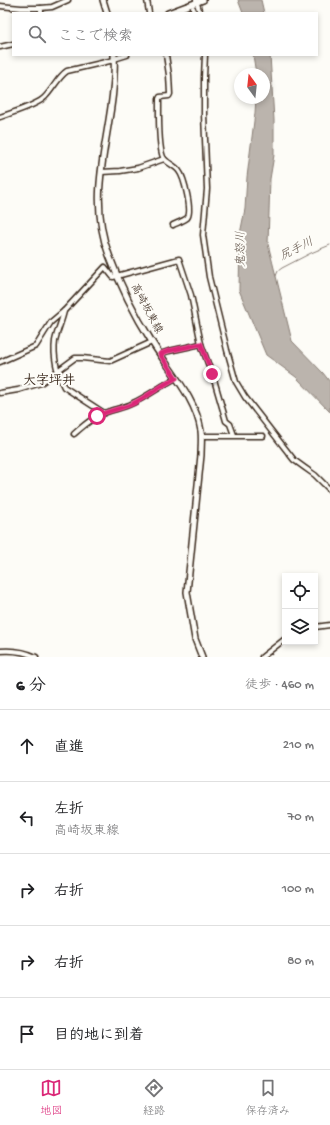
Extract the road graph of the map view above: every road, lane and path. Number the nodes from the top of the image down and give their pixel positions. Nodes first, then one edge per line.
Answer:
1 (68, 0) edge
2 (103, 0) edge
3 (147, 0) edge
4 (199, 1) edge
5 (0, 6) edge
6 (41, 11) edge
7 (107, 12) edge
8 (149, 12) edge
9 (171, 12) edge
10 (200, 12) edge
11 (12, 44) edge
12 (0, 47) edge
13 (166, 56) edge
14 (205, 56) edge
15 (114, 58) edge
16 (0, 117) edge
17 (164, 159) junction
18 (101, 172) junction
19 (174, 225) dead end
20 (118, 276) junction
21 (64, 311) junction
22 (152, 342) junction
23 (201, 344) junction
24 (160, 354) junction
25 (0, 362) edge
26 (58, 370) junction
27 (176, 378) junction
28 (0, 392) edge
29 (104, 413) junction
30 (74, 434) dead end
31 (234, 435) junction
32 (202, 436) junction
33 (263, 436) dead end
34 (330, 490) edge
35 (330, 625) edge
36 (318, 627) edge
37 (282, 641) edge
38 (0, 651) edge
39 (36, 657) edge
40 (202, 657) edge
41 (262, 657) edge

1 - 6 street
2 - 7 main road
3 - 8 street
4 - 9 main road
4 - 10 street
5 - 6 street
11 - 12 street
13 - 17 street
14 - 34 street
15 - 16 street
15 - 18 main road, 高崎坂東線
17 - 18 street
17 - 19 street
18 - 20 main road, 高崎坂東線
20 - 21 street
20 - 22 main road, 高崎坂東線
20 - 23 street
21 - 25 street
21 - 26 street
22 - 24 main road, 高崎坂東線
22 - 26 street
23 - 24 street
23 - 31 street
24 - 27 main road, 高崎坂東線
26 - 28 street
26 - 29 street
27 - 29 street
27 - 32 main road, 高崎坂東線
29 - 30 street
31 - 32 street
31 - 33 street
32 - 40 main road, 高崎坂東線
35 - 36 street
37 - 41 street
38 - 39 street

